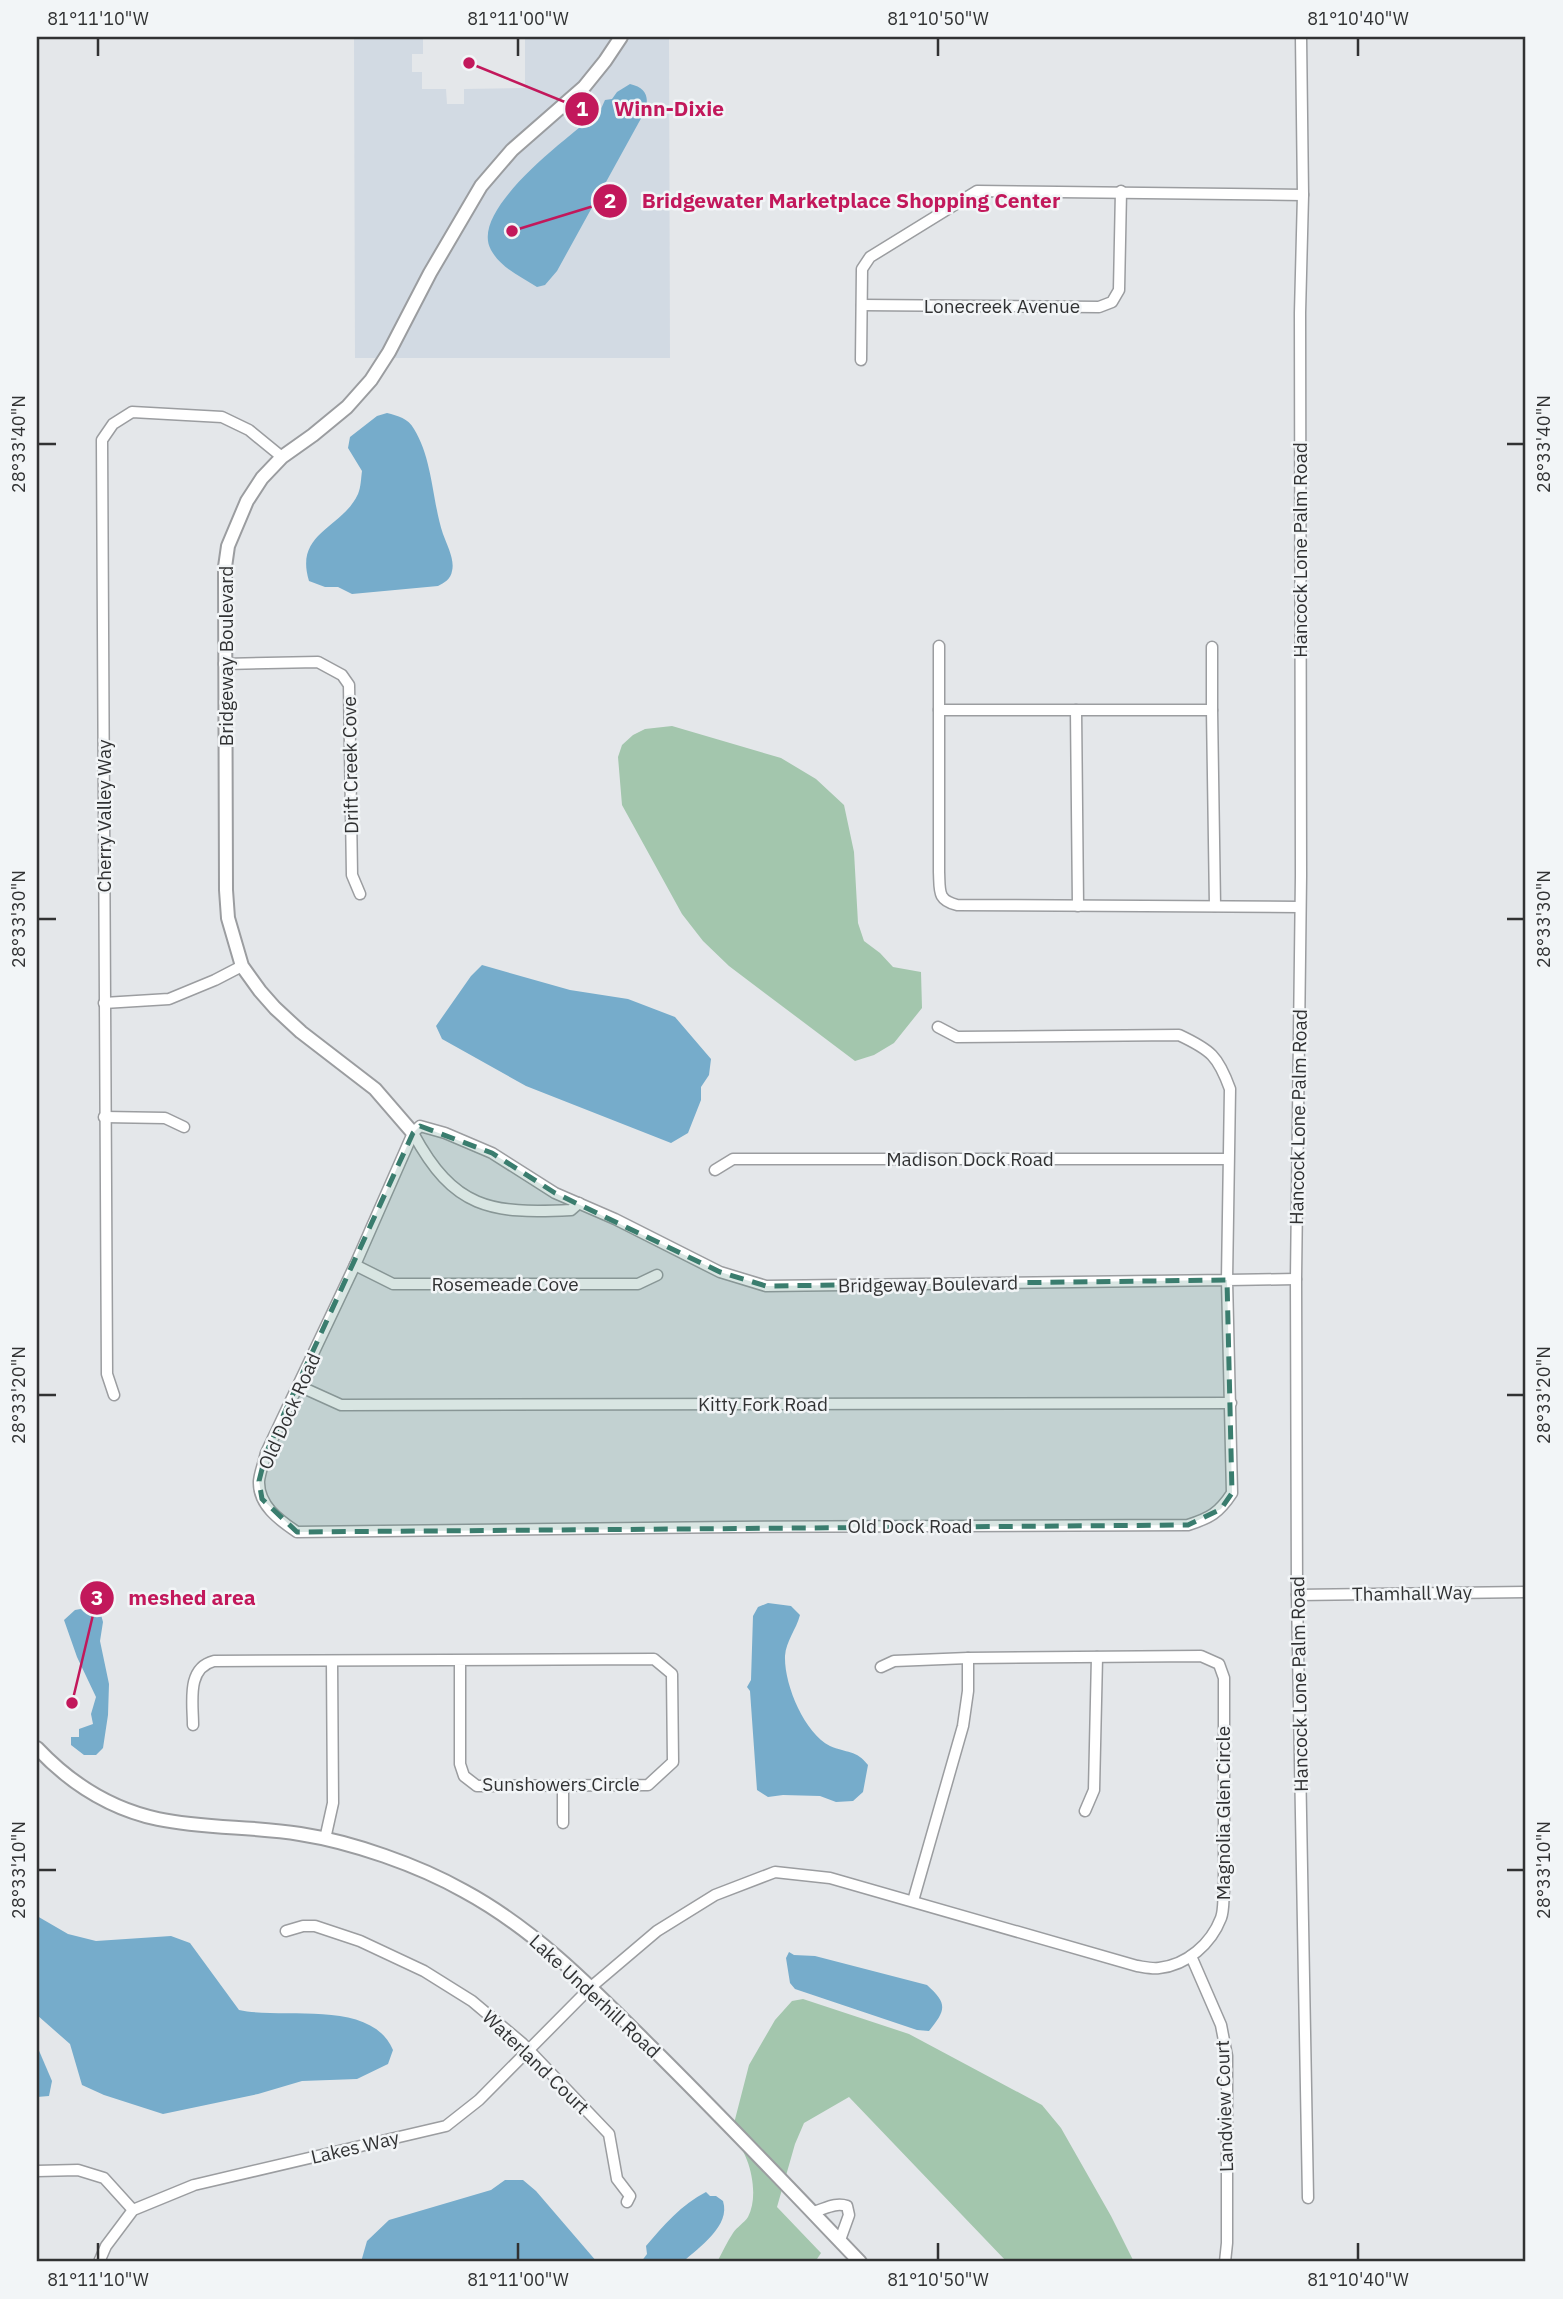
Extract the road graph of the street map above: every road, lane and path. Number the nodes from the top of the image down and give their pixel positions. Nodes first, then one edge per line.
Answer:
1 (621, 37) edge
2 (1301, 37) edge
3 (1121, 191) junction
4 (1303, 195) junction
5 (862, 306) junction
6 (861, 360) dead end
7 (282, 457) junction
8 (939, 646) dead end
9 (1212, 647) dead end
10 (223, 663) junction
11 (939, 710) junction
12 (1076, 710) junction
13 (1212, 710) junction
14 (360, 894) dead end
15 (1078, 906) junction
16 (1215, 906) junction
17 (1300, 907) junction
18 (242, 966) junction
19 (104, 1003) junction
20 (938, 1027) dead end
21 (104, 1117) junction
22 (184, 1127) dead end
23 (414, 1133) junction
24 (1227, 1159) junction
25 (715, 1170) dead end
26 (579, 1203) junction
27 (355, 1265) junction
28 (657, 1275) dead end
29 (1296, 1279) junction
30 (1227, 1280) junction
31 (299, 1386) junction
32 (114, 1395) dead end
33 (1231, 1403) junction
34 (1526, 1592) edge
35 (1297, 1594) junction
36 (1097, 1657) junction
37 (968, 1658) junction
38 (332, 1661) junction
39 (460, 1661) junction
40 (881, 1667) dead end
41 (194, 1725) dead end
42 (37, 1748) edge
43 (563, 1787) junction
44 (1085, 1811) dead end
45 (563, 1823) dead end
46 (325, 1839) junction
47 (913, 1901) junction
48 (286, 1931) dead end
49 (1191, 1956) junction
50 (591, 1987) junction
51 (529, 2050) junction
52 (37, 2171) edge
53 (1308, 2198) dead end
54 (627, 2202) dead end
55 (133, 2210) junction
56 (813, 2213) junction
57 (840, 2240) junction
58 (99, 2262) edge
59 (860, 2262) edge
60 (1225, 2262) edge

1 - 7 street, Bridgeway Boulevard
2 - 4 street, Hancock Lone Palm Road
3 - 4 street
3 - 5 street
3 - 5 street, Lonecreek Avenue
4 - 17 street, Hancock Lone Palm Road
5 - 6 street
7 - 10 street, Bridgeway Boulevard
7 - 19 street, Cherry Valley Way
8 - 11 street
9 - 13 street
10 - 14 street, Drift Creek Cove
10 - 18 street, Bridgeway Boulevard
11 - 12 street
11 - 15 street
12 - 13 street
12 - 15 street
13 - 16 street
15 - 16 street
16 - 17 street
17 - 29 street, Hancock Lone Palm Road
18 - 19 street
18 - 23 street, Bridgeway Boulevard
19 - 21 street, Cherry Valley Way
20 - 24 street, Old Dock Road
21 - 22 street
21 - 32 street, Cherry Valley Way
23 - 26 street, Bridgeway Boulevard
23 - 26 street, Bridgeway Boulevard
23 - 27 street, Old Dock Road
24 - 25 street, Madison Dock Road
24 - 30 street, Old Dock Road
26 - 30 street, Bridgeway Boulevard
27 - 28 street, Rosemeade Cove
27 - 31 street, Old Dock Road
29 - 30 street, Bridgeway Boulevard
29 - 35 street, Hancock Lone Palm Road
30 - 33 street, Old Dock Road
31 - 33 street, Kitty Fork Road
31 - 33 street, Old Dock Road
34 - 35 street, Thamhall Way
35 - 53 street, Hancock Lone Palm Road
36 - 37 street, Magnolia Glen Circle
36 - 44 street
36 - 49 street, Magnolia Glen Circle
37 - 40 street, Magnolia Glen Circle
37 - 47 street
38 - 39 street, Sunshowers Circle
38 - 41 street, Sunshowers Circle
38 - 46 street
39 - 43 street, Sunshowers Circle
39 - 43 street, Sunshowers Circle
42 - 46 street, Lake Underhill Road
43 - 45 street
46 - 50 street, Lake Underhill Road
47 - 49 street, Magnolia Glen Circle
47 - 50 street, Magnolia Glen Circle
48 - 51 street, Waterland Court
49 - 60 street, Landview Court
50 - 51 street, Lakes Way
50 - 56 street, Lake Underhill Road
51 - 54 street, Waterland Court
51 - 55 street, Lakes Way
52 - 55 street
55 - 58 street
56 - 57 street, Lake Underhill Road
56 - 57 street
57 - 59 street, Lake Underhill Road

